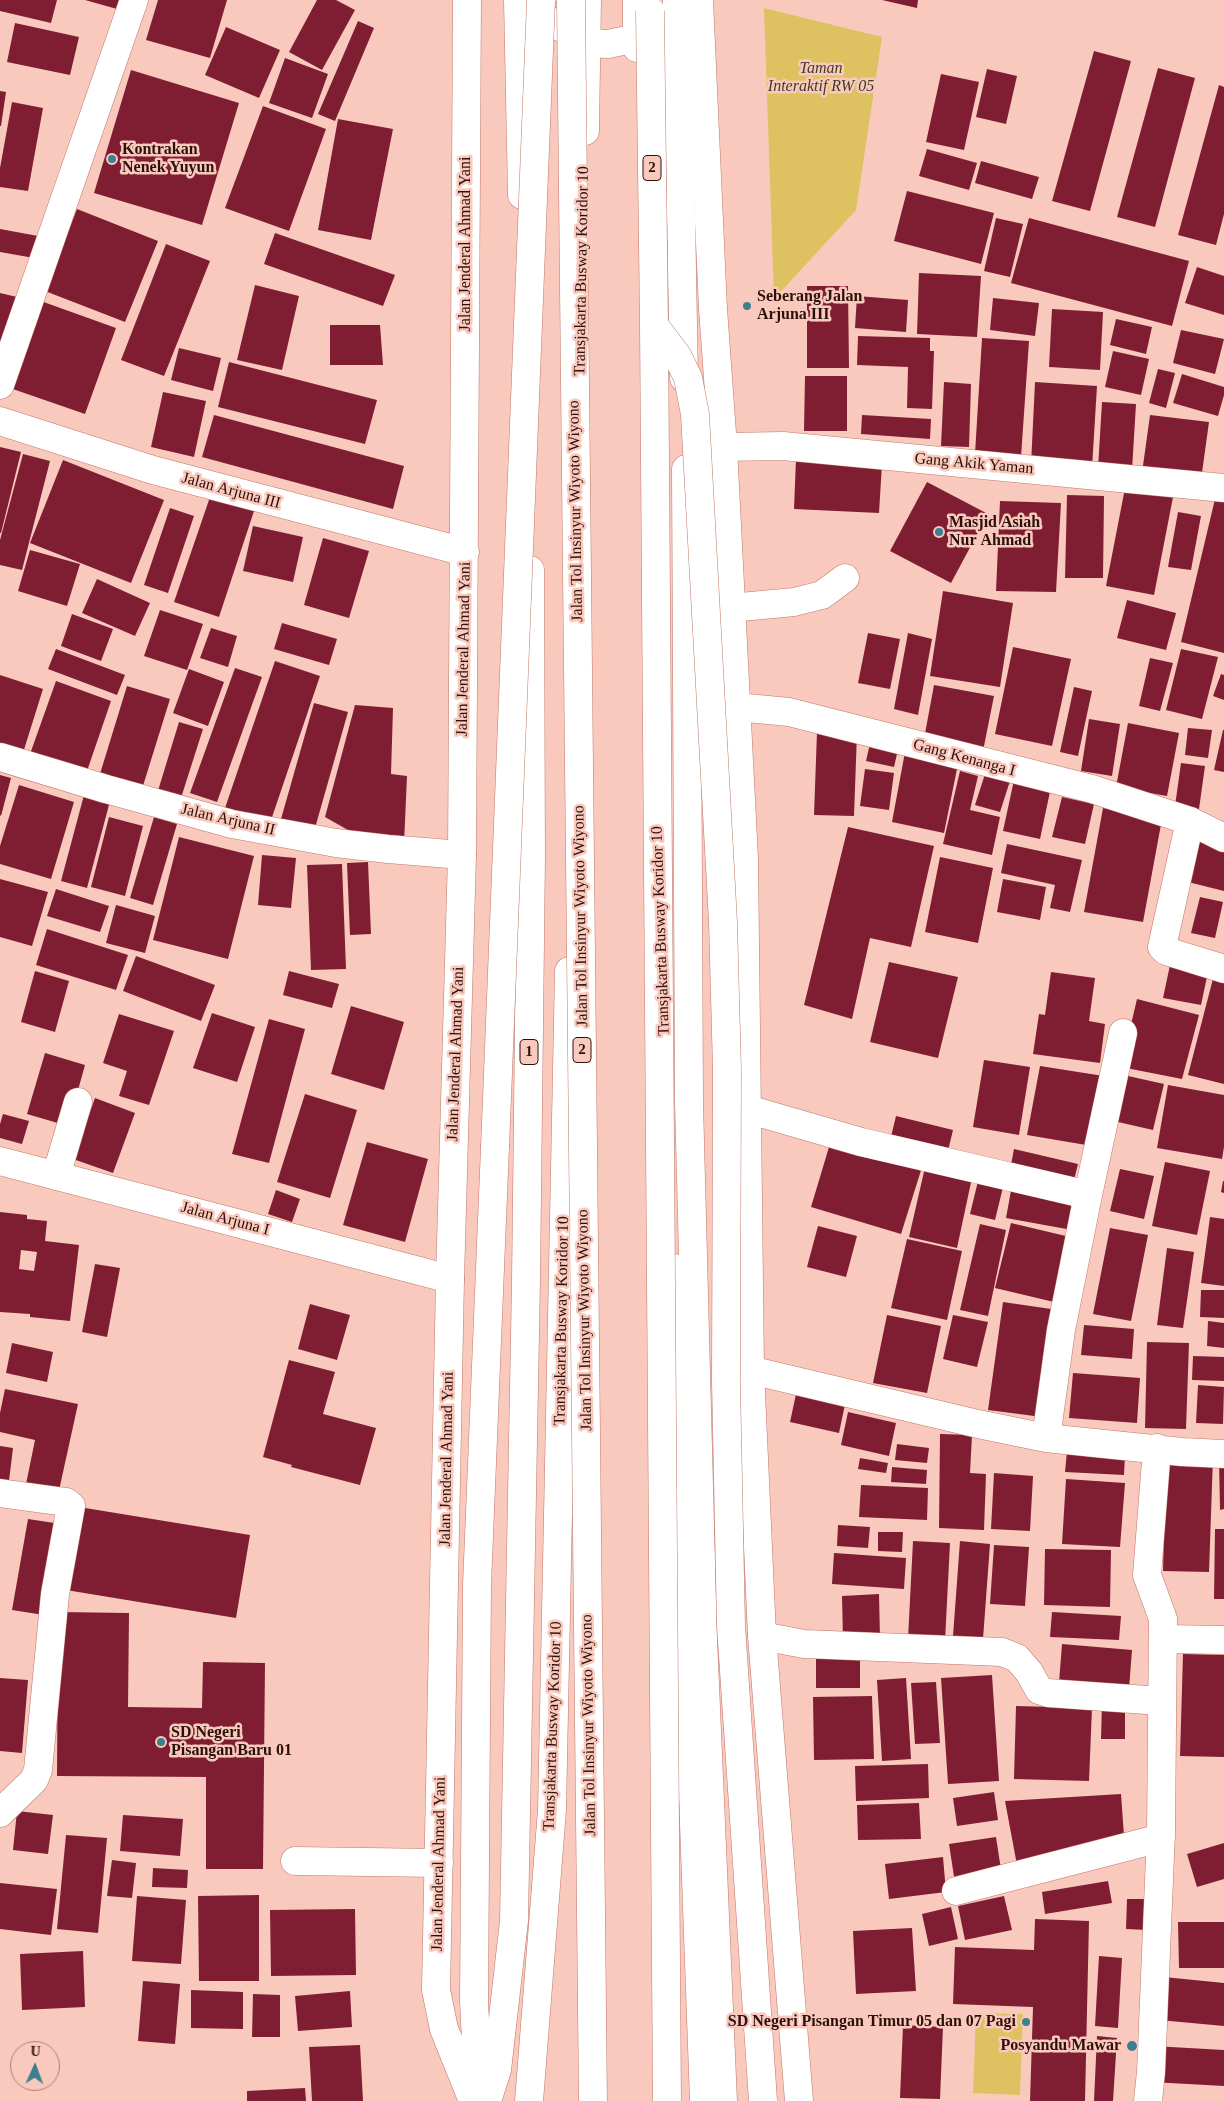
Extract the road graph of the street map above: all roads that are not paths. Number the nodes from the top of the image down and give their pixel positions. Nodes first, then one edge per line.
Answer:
1 (134, 0) edge
2 (467, 0) edge
3 (571, 0) edge
4 (587, 0) edge
5 (636, 0) edge
6 (650, 0) edge
7 (526, 1) edge
8 (685, 1) edge
9 (636, 38) junction
10 (587, 43) junction
11 (654, 325) junction
12 (0, 384) edge
13 (0, 421) edge
14 (723, 447) junction
15 (1224, 488) edge
16 (465, 552) junction
17 (844, 578) dead end
18 (730, 608) junction
19 (736, 707) junction
20 (0, 757) edge
21 (1190, 821) junction
22 (1224, 838) edge
23 (462, 854) junction
24 (1224, 969) edge
25 (1123, 1033) dead end
26 (78, 1102) dead end
27 (747, 1109) junction
28 (0, 1161) edge
29 (56, 1176) junction
30 (1088, 1195) junction
31 (450, 1279) junction
32 (750, 1370) junction
33 (1046, 1438) junction
34 (1157, 1448) junction
35 (1224, 1454) edge
36 (0, 1493) edge
37 (762, 1636) junction
38 (1162, 1639) junction
39 (1224, 1640) edge
40 (1161, 1701) junction
41 (0, 1813) edge
42 (1161, 1838) junction
43 (294, 1861) dead end
44 (439, 1863) junction
45 (956, 1891) dead end
46 (473, 2101) edge
47 (479, 2101) edge
48 (487, 2101) edge
49 (529, 2101) edge
50 (593, 2101) edge
51 (667, 2101) edge
52 (704, 2101) edge
53 (723, 2101) edge
54 (763, 2101) edge
55 (799, 2101) edge
56 (1148, 2101) edge

1 - 12 main road
2 - 16 main road, Jalan Jenderal Ahmad Yani
3 - 50 main road, Jalan Tol Insinyur Wiyoto Wiyono / 2, bridge
4 - 10 main road, Transjakarta Busway Koridor 10
5 - 9 main road, Transjakarta Busway Koridor 10
6 - 11 main road, 2, bridge
7 - 10 main road
7 - 47 main road, bridge
7 - 48 main road, 1
8 - 9 main road
8 - 14 main road
8 - 53 main road
9 - 10 main road
9 - 52 main road, Transjakarta Busway Koridor 10
10 - 49 main road, Transjakarta Busway Koridor 10
11 - 51 main road, 2, bridge
11 - 54 main road, bridge
13 - 16 main road, Jalan Arjuna III
14 - 15 main road, Gang Akik Yaman
14 - 18 main road
16 - 23 main road, Jalan Jenderal Ahmad Yani
17 - 18 main road
18 - 19 main road
19 - 21 main road, Gang Kenanga I
19 - 27 main road
20 - 23 main road, Jalan Arjuna II
21 - 22 main road, Gang Kenanga I
21 - 24 main road
23 - 31 main road, Jalan Jenderal Ahmad Yani
25 - 30 main road
26 - 29 main road
27 - 30 main road
27 - 32 main road
28 - 29 main road, Jalan Arjuna I
29 - 31 main road, Jalan Arjuna I
30 - 33 main road
31 - 44 main road, Jalan Jenderal Ahmad Yani
32 - 33 main road
32 - 37 main road
33 - 34 main road
34 - 35 main road
34 - 38 main road
36 - 41 main road
37 - 40 main road
37 - 55 main road
38 - 39 main road
38 - 40 main road
40 - 42 main road
42 - 45 main road
42 - 56 main road
43 - 44 main road
44 - 46 main road, Jalan Jenderal Ahmad Yani

